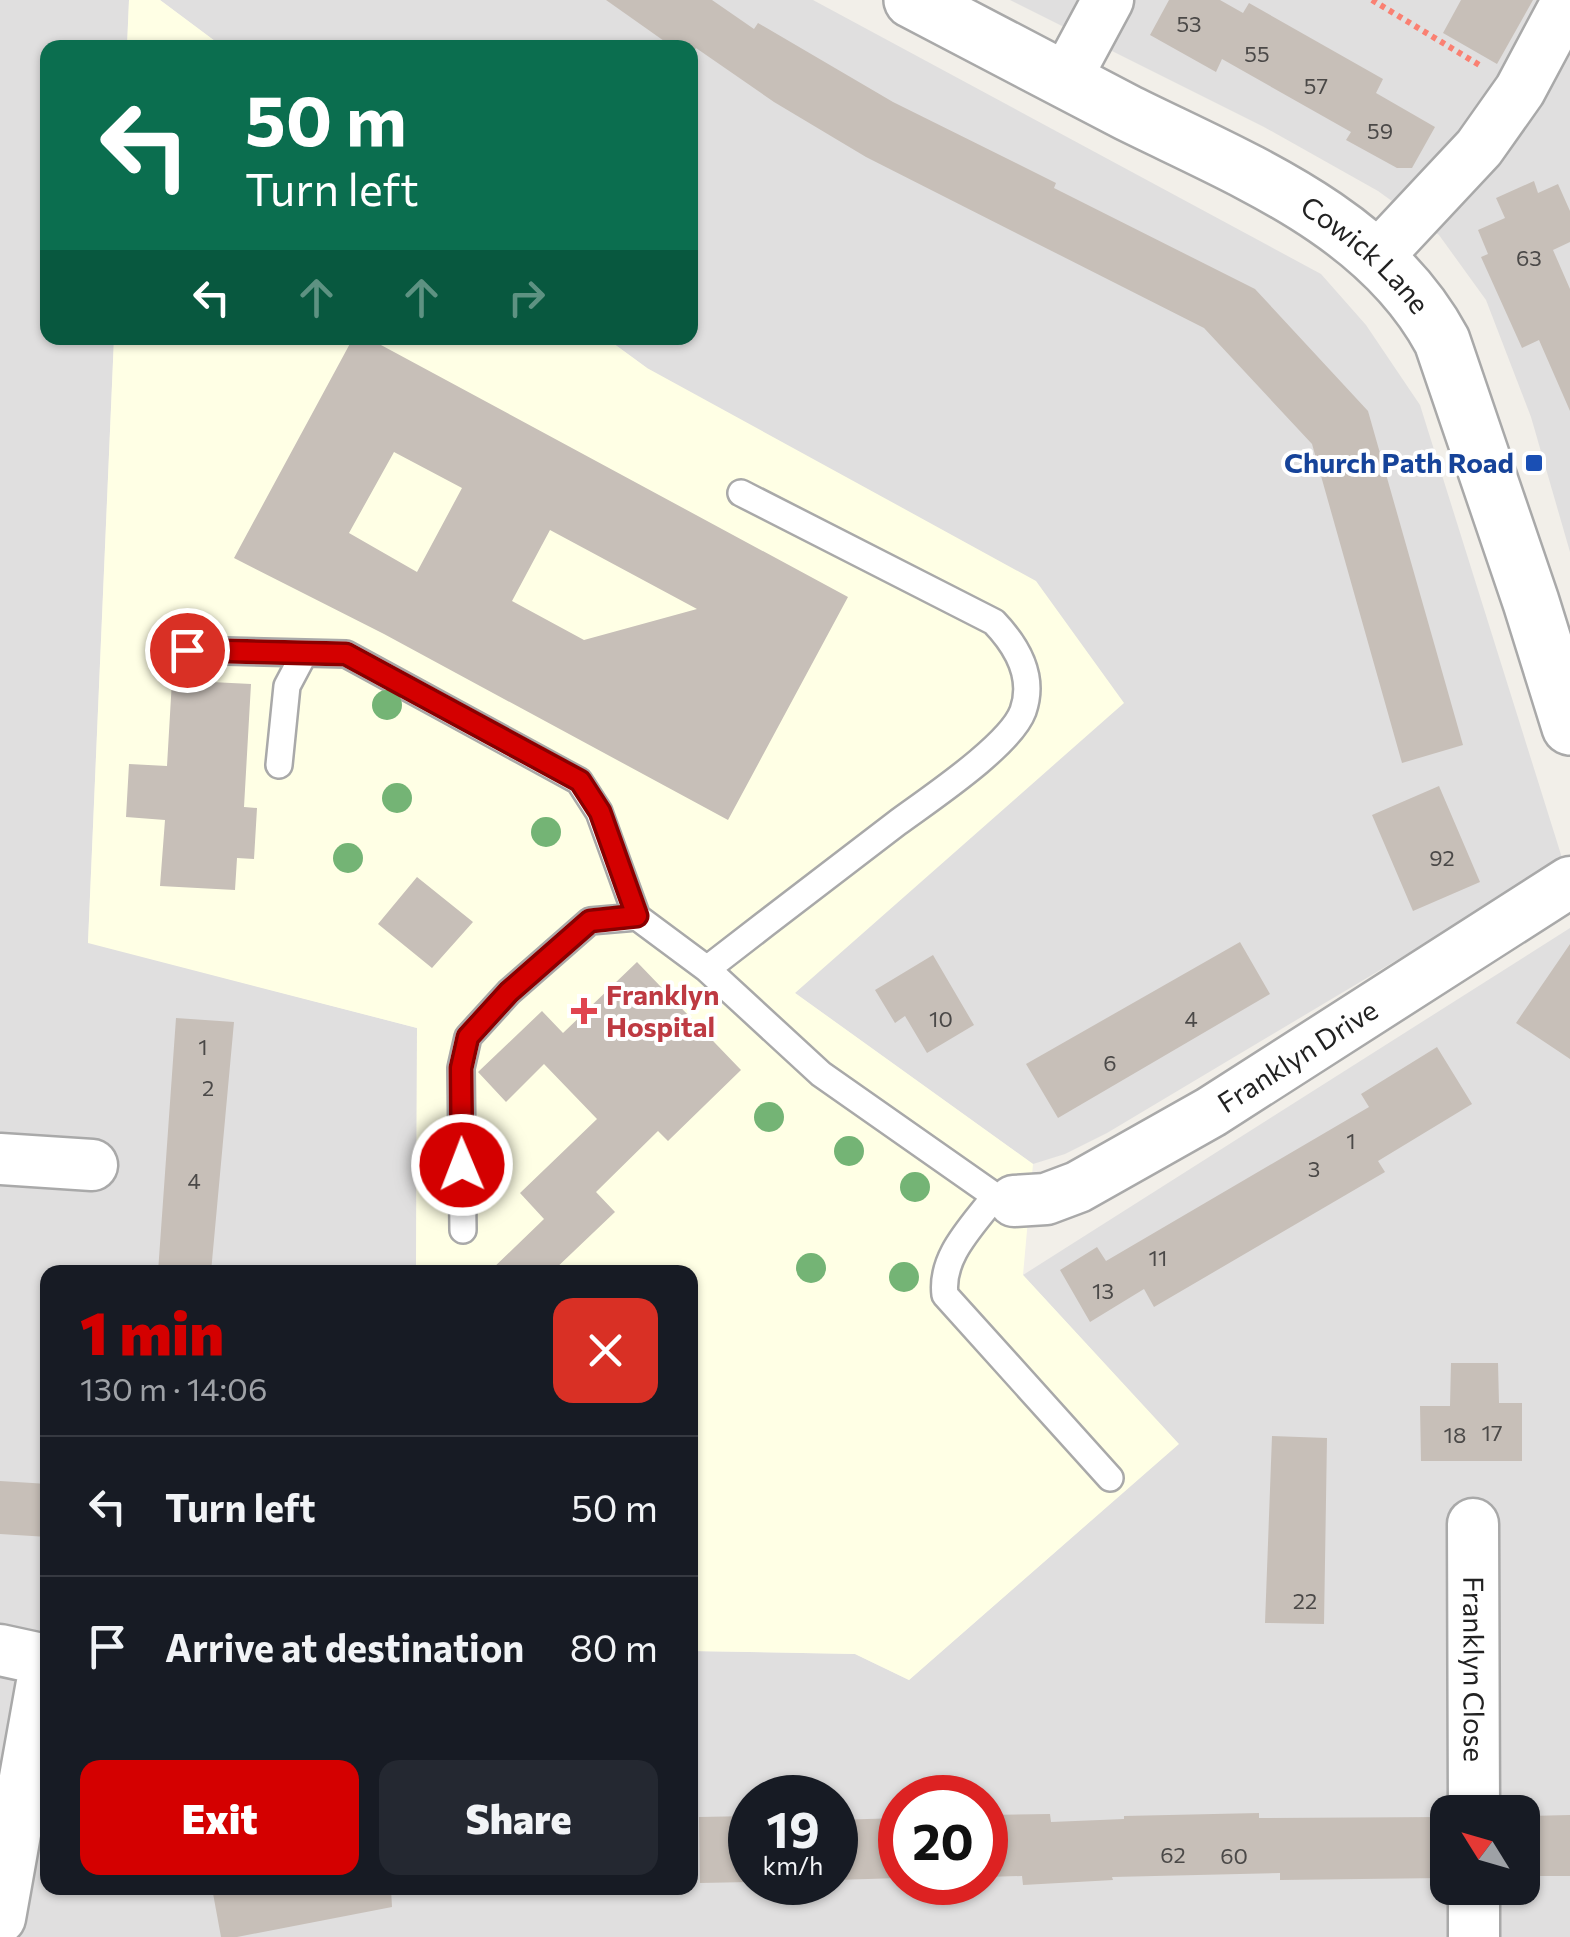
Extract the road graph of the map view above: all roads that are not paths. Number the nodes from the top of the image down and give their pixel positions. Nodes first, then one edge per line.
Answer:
1 (912, 0) edge
2 (1108, 0) edge
3 (1568, 0) edge
4 (1064, 80) junction
5 (1374, 259) junction
6 (742, 493) dead end
7 (187, 650) dead end
8 (304, 654) junction
9 (1570, 727) edge
10 (279, 765) dead end
11 (1570, 882) edge
12 (637, 916) junction
13 (706, 969) junction
14 (0, 1159) edge
15 (92, 1164) dead end
16 (1005, 1198) junction
17 (463, 1230) dead end
18 (1110, 1478) dead end
19 (1473, 1524) dead end
20 (31, 1656) edge
21 (1474, 1795) edge
22 (1474, 1905) edge
23 (0, 1918) edge
24 (1474, 1937) edge

1 - 4 street, Cowick Lane
2 - 4 street
3 - 5 street
4 - 5 street, Cowick Lane
5 - 9 street, Cowick Lane
6 - 13 lane
7 - 8 lane
8 - 10 lane
8 - 12 lane
11 - 16 street, Franklyn Drive
12 - 13 lane
12 - 17 lane
13 - 16 lane
14 - 15 street
16 - 18 lane
19 - 21 street, Franklyn Close
20 - 23 street
22 - 24 street

